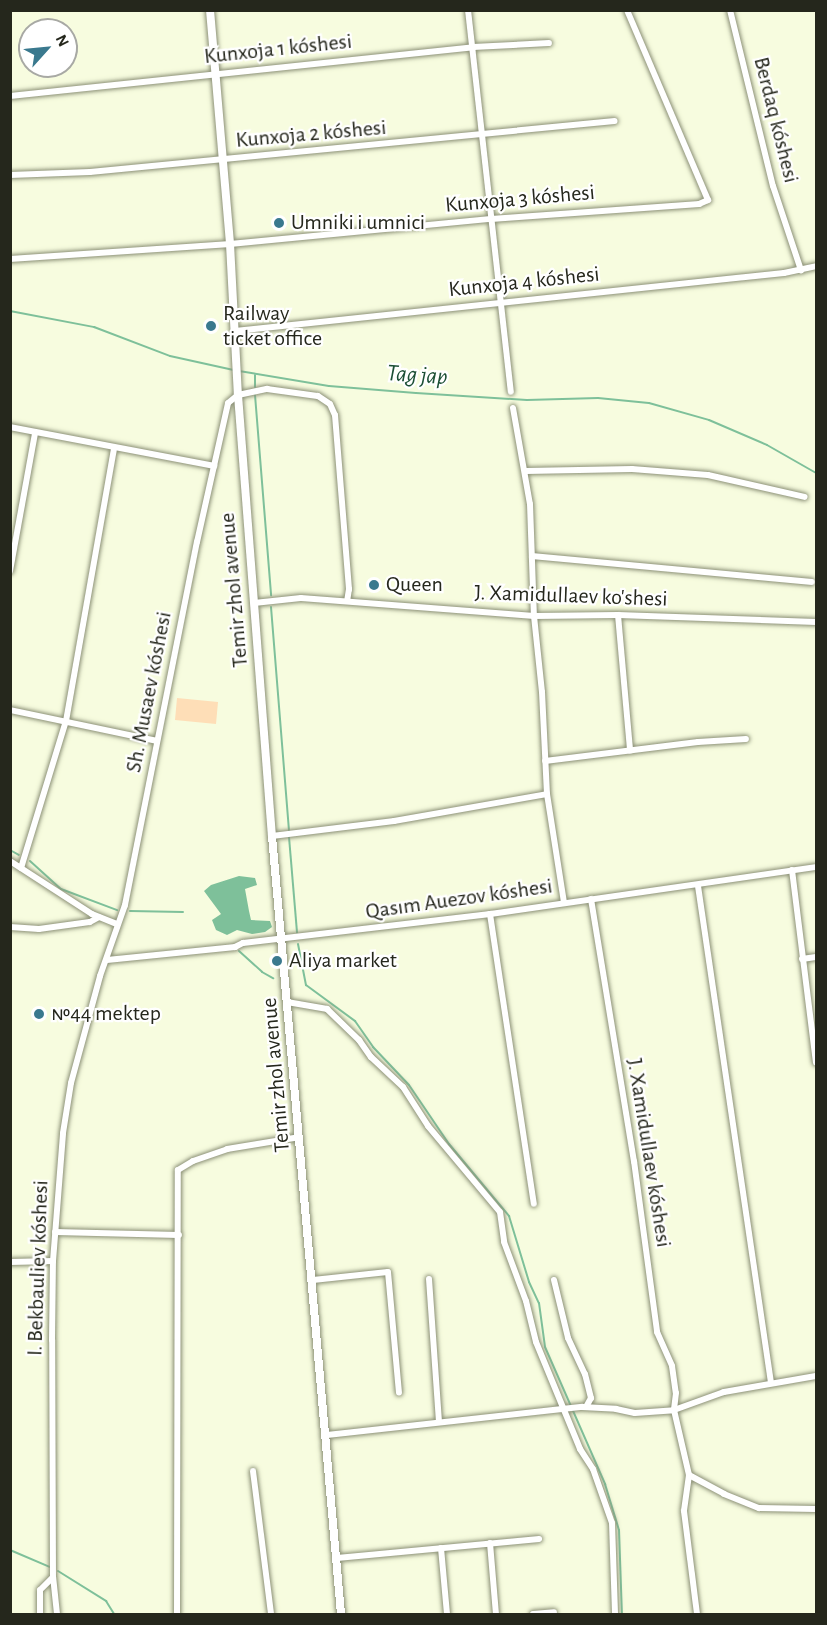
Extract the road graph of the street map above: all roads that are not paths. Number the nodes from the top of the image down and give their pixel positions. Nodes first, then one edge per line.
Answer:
1 (210, 10) edge
2 (468, 10) edge
3 (627, 10) edge
4 (730, 10) edge
5 (549, 43) dead end
6 (473, 47) junction
7 (216, 74) junction
8 (10, 96) edge
9 (615, 121) dead end
10 (483, 136) junction
11 (224, 160) junction
12 (10, 175) edge
13 (492, 219) junction
14 (230, 244) junction
15 (10, 259) edge
16 (816, 269) edge
17 (801, 270) junction
18 (501, 303) junction
19 (235, 332) junction
20 (237, 391) junction
21 (511, 392) dead end
22 (513, 408) dead end
23 (10, 427) edge
24 (35, 434) junction
25 (114, 449) junction
26 (214, 466) junction
27 (526, 471) junction
28 (805, 497) dead end
29 (532, 556) junction
30 (10, 571) edge
31 (812, 582) dead end
32 (347, 601) junction
33 (254, 603) junction
34 (618, 615) junction
35 (534, 616) junction
36 (816, 622) edge
37 (10, 710) edge
38 (66, 721) junction
39 (746, 739) dead end
40 (158, 741) junction
41 (630, 750) junction
42 (545, 761) junction
43 (547, 794) junction
44 (272, 836) junction
45 (10, 861) edge
46 (816, 867) edge
47 (21, 868) junction
48 (792, 870) junction
49 (698, 886) junction
50 (591, 899) junction
51 (564, 903) junction
52 (490, 914) junction
53 (99, 917) junction
54 (117, 924) junction
55 (10, 927) edge
56 (281, 940) junction
57 (816, 957) edge
58 (802, 959) junction
59 (107, 960) junction
60 (287, 1002) junction
61 (816, 1063) edge
62 (300, 1137) junction
63 (534, 1204) dead end
64 (55, 1232) junction
65 (179, 1235) junction
66 (53, 1261) junction
67 (10, 1262) edge
68 (429, 1279) dead end
69 (313, 1280) junction
70 (554, 1280) dead end
71 (816, 1376) edge
72 (771, 1383) junction
73 (399, 1393) dead end
74 (584, 1407) junction
75 (566, 1409) junction
76 (674, 1410) junction
77 (439, 1422) junction
78 (327, 1435) junction
79 (254, 1472) dead end
80 (689, 1475) junction
81 (816, 1509) edge
82 (539, 1539) dead end
83 (490, 1543) junction
84 (441, 1548) junction
85 (337, 1558) junction
86 (53, 1577) junction
87 (554, 1612) dead end
88 (40, 1614) edge
89 (57, 1614) edge
90 (177, 1614) edge
91 (271, 1614) edge
92 (341, 1614) edge
93 (447, 1614) edge
94 (496, 1614) edge
95 (533, 1614) edge
96 (615, 1614) edge
97 (697, 1614) edge

1 - 7 street
2 - 6 street
3 - 13 street, Kunxoja 3 kóshesi
4 - 17 street, Berdaq kóshesi
5 - 6 street, Kunxoja 1 kóshesi
6 - 7 street, Kunxoja 1 kóshesi
6 - 10 street
7 - 8 street, Kunxoja 1 kóshesi
7 - 11 street
9 - 10 street, Kunxoja 2 kóshesi
10 - 11 street, Kunxoja 2 kóshesi
10 - 13 street
11 - 12 street, Kunxoja 2 kóshesi
11 - 14 street
13 - 14 street, Kunxoja 3 kóshesi
13 - 18 street
14 - 15 street, Kunxoja 3 kóshesi
14 - 19 street
16 - 17 street, Kunxoja 4 kóshesi
17 - 18 street, Kunxoja 4 kóshesi
18 - 19 street, Kunxoja 4 kóshesi
18 - 21 street
19 - 20 street, Temir zhol avenue
20 - 26 street, Sh. Musaev kóshesi
20 - 32 street
20 - 33 street, Temir zhol avenue
22 - 27 street
23 - 24 street
24 - 25 street
24 - 30 street
25 - 26 street
25 - 38 street
26 - 40 street, Sh. Musaev kóshesi
27 - 28 street
27 - 29 street
29 - 31 street, J. Xamidullaev ko'shesi
29 - 35 street
32 - 33 street, J. Xamidullaev ko'shesi
32 - 35 street, J. Xamidullaev ko'shesi
33 - 44 street, Temir zhol avenue
34 - 35 street, J. Xamidullaev ko'shesi
34 - 36 street, J. Xamidullaev ko'shesi
34 - 41 street
35 - 42 street
37 - 38 street
38 - 40 street
38 - 47 street
39 - 41 street
40 - 54 street, Sh. Musaev kóshesi
41 - 42 street
42 - 43 street
43 - 44 street
43 - 51 street
44 - 56 street, Temir zhol avenue
45 - 47 street
46 - 48 street, Qasım Auezov kóshesi
47 - 53 street
48 - 49 street, Qasım Auezov kóshesi
48 - 58 street
49 - 50 street, Qasım Auezov kóshesi
49 - 72 street
50 - 51 street, Qasım Auezov kóshesi
50 - 76 street, J. Xamidullaev kóshesi
51 - 52 street, Qasım Auezov kóshesi
52 - 56 street, Qasım Auezov kóshesi
52 - 63 street
53 - 54 street
53 - 55 street
54 - 59 street, I. Bekbauliev kóshesi
56 - 59 street, Qasım Auezov kóshesi
56 - 60 street, Temir zhol avenue
57 - 58 street
58 - 61 street
59 - 64 street, I. Bekbauliev kóshesi
60 - 62 street, Temir zhol avenue
60 - 75 street
62 - 65 street
62 - 69 street, Temir zhol avenue
64 - 65 street
64 - 66 street, I. Bekbauliev kóshesi
65 - 90 street
66 - 67 street
66 - 86 street, I. Bekbauliev kóshesi
68 - 77 street
69 - 73 street
69 - 78 street, Temir zhol avenue
70 - 74 street
71 - 72 street
72 - 76 street
74 - 75 street
74 - 76 street
75 - 77 street
75 - 96 street
76 - 80 street, J. Xamidullaev kóshesi
77 - 78 street
78 - 85 street, Temir zhol avenue
79 - 91 street
80 - 81 street
80 - 97 street
82 - 83 street
83 - 84 street
83 - 94 street
84 - 85 street
84 - 93 street
85 - 92 street, Temir zhol avenue
86 - 88 street, I. Bekbauliev kóshesi
86 - 89 street
87 - 95 street

